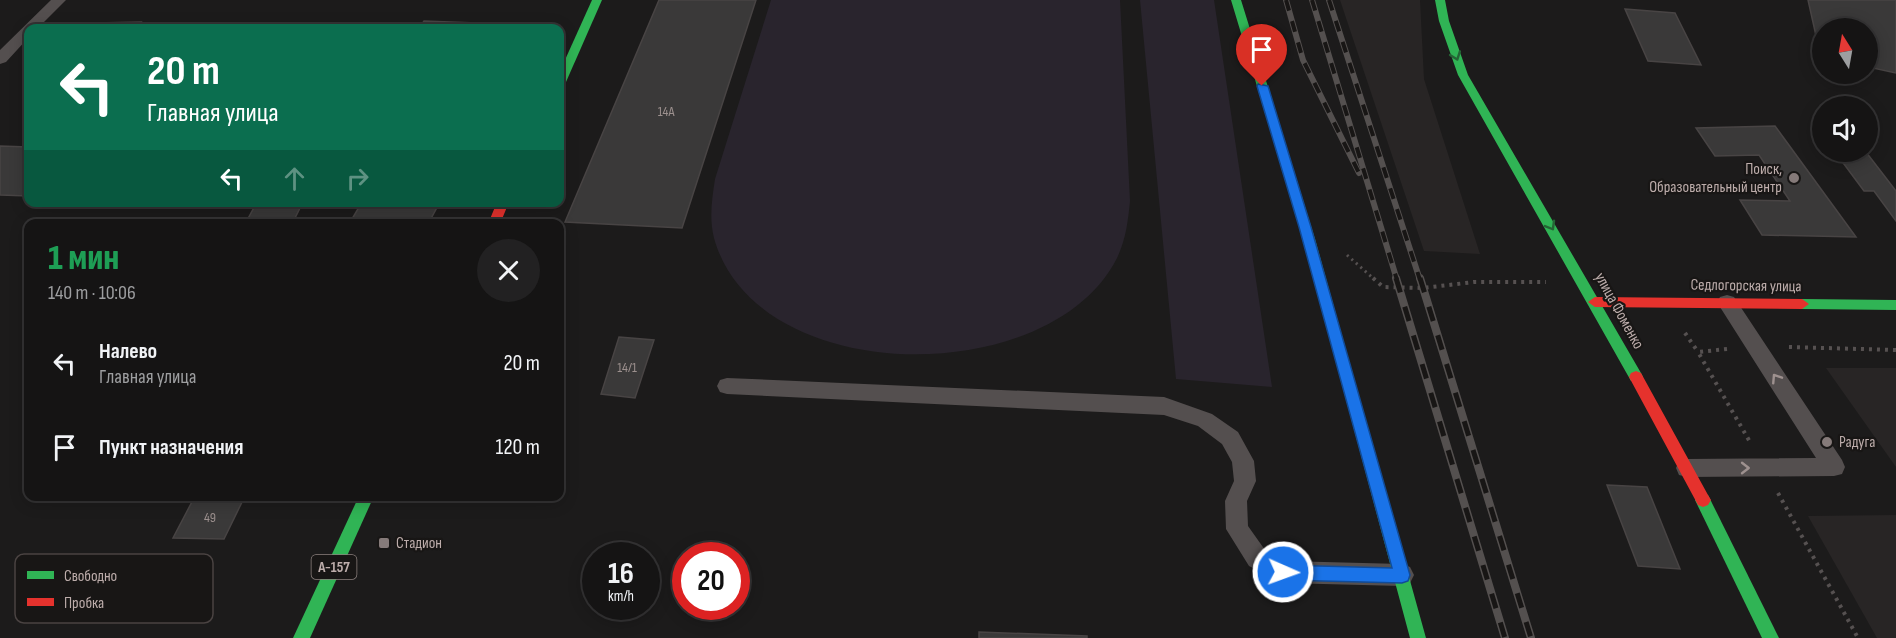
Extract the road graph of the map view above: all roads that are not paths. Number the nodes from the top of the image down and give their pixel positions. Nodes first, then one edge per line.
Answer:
1 (59, 0) edge
2 (597, 0) edge
3 (1236, 0) edge
4 (1440, 0) edge
5 (34, 24) edge
6 (24, 34) edge
7 (0, 58) edge
8 (564, 72) edge
9 (1595, 302) junction
10 (1727, 302) junction
11 (1896, 305) edge
12 (727, 386) dead end
13 (1687, 468) junction
14 (365, 501) edge
15 (1402, 575) junction
16 (301, 638) edge
17 (1418, 638) edge
18 (1771, 638) edge

1 - 5 lane
2 - 8 street
3 - 15 street
4 -> 9 street, улица Фоменко
6 - 7 lane
9 - 10 street, Седлогорская улица
9 - 13 street, улица Фоменко
10 - 11 street, Седлогорская улица
13 -> 10 lane
12 - 15 lane
13 - 18 street, улица Фоменко
14 - 16 street, А-157
15 - 17 street

